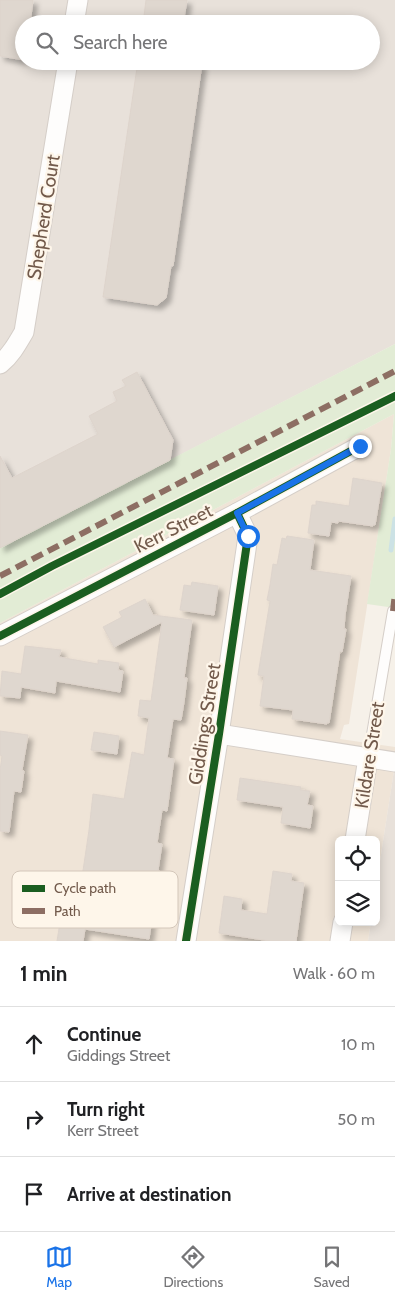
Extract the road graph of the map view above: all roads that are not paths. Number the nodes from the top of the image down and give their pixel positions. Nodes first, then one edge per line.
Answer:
1 (78, 0) edge
2 (76, 15) edge
3 (67, 70) edge
4 (0, 364) edge
5 (360, 446) dead end
6 (237, 513) junction
7 (392, 611) dead end
8 (0, 636) edge
9 (219, 734) junction
10 (368, 758) junction
11 (395, 762) edge
12 (356, 836) edge
13 (342, 926) edge
14 (186, 941) edge
15 (340, 941) edge

1 - 2 street
3 - 4 street, Shepherd Court
5 - 6 street, Kerr Street
6 - 8 street, Kerr Street
6 - 9 street, Giddings Street
7 - 10 lane, Kildare Street
9 - 10 street
9 - 14 street, Giddings Street
10 - 11 street
10 - 12 street, Kildare Street
13 - 15 street

